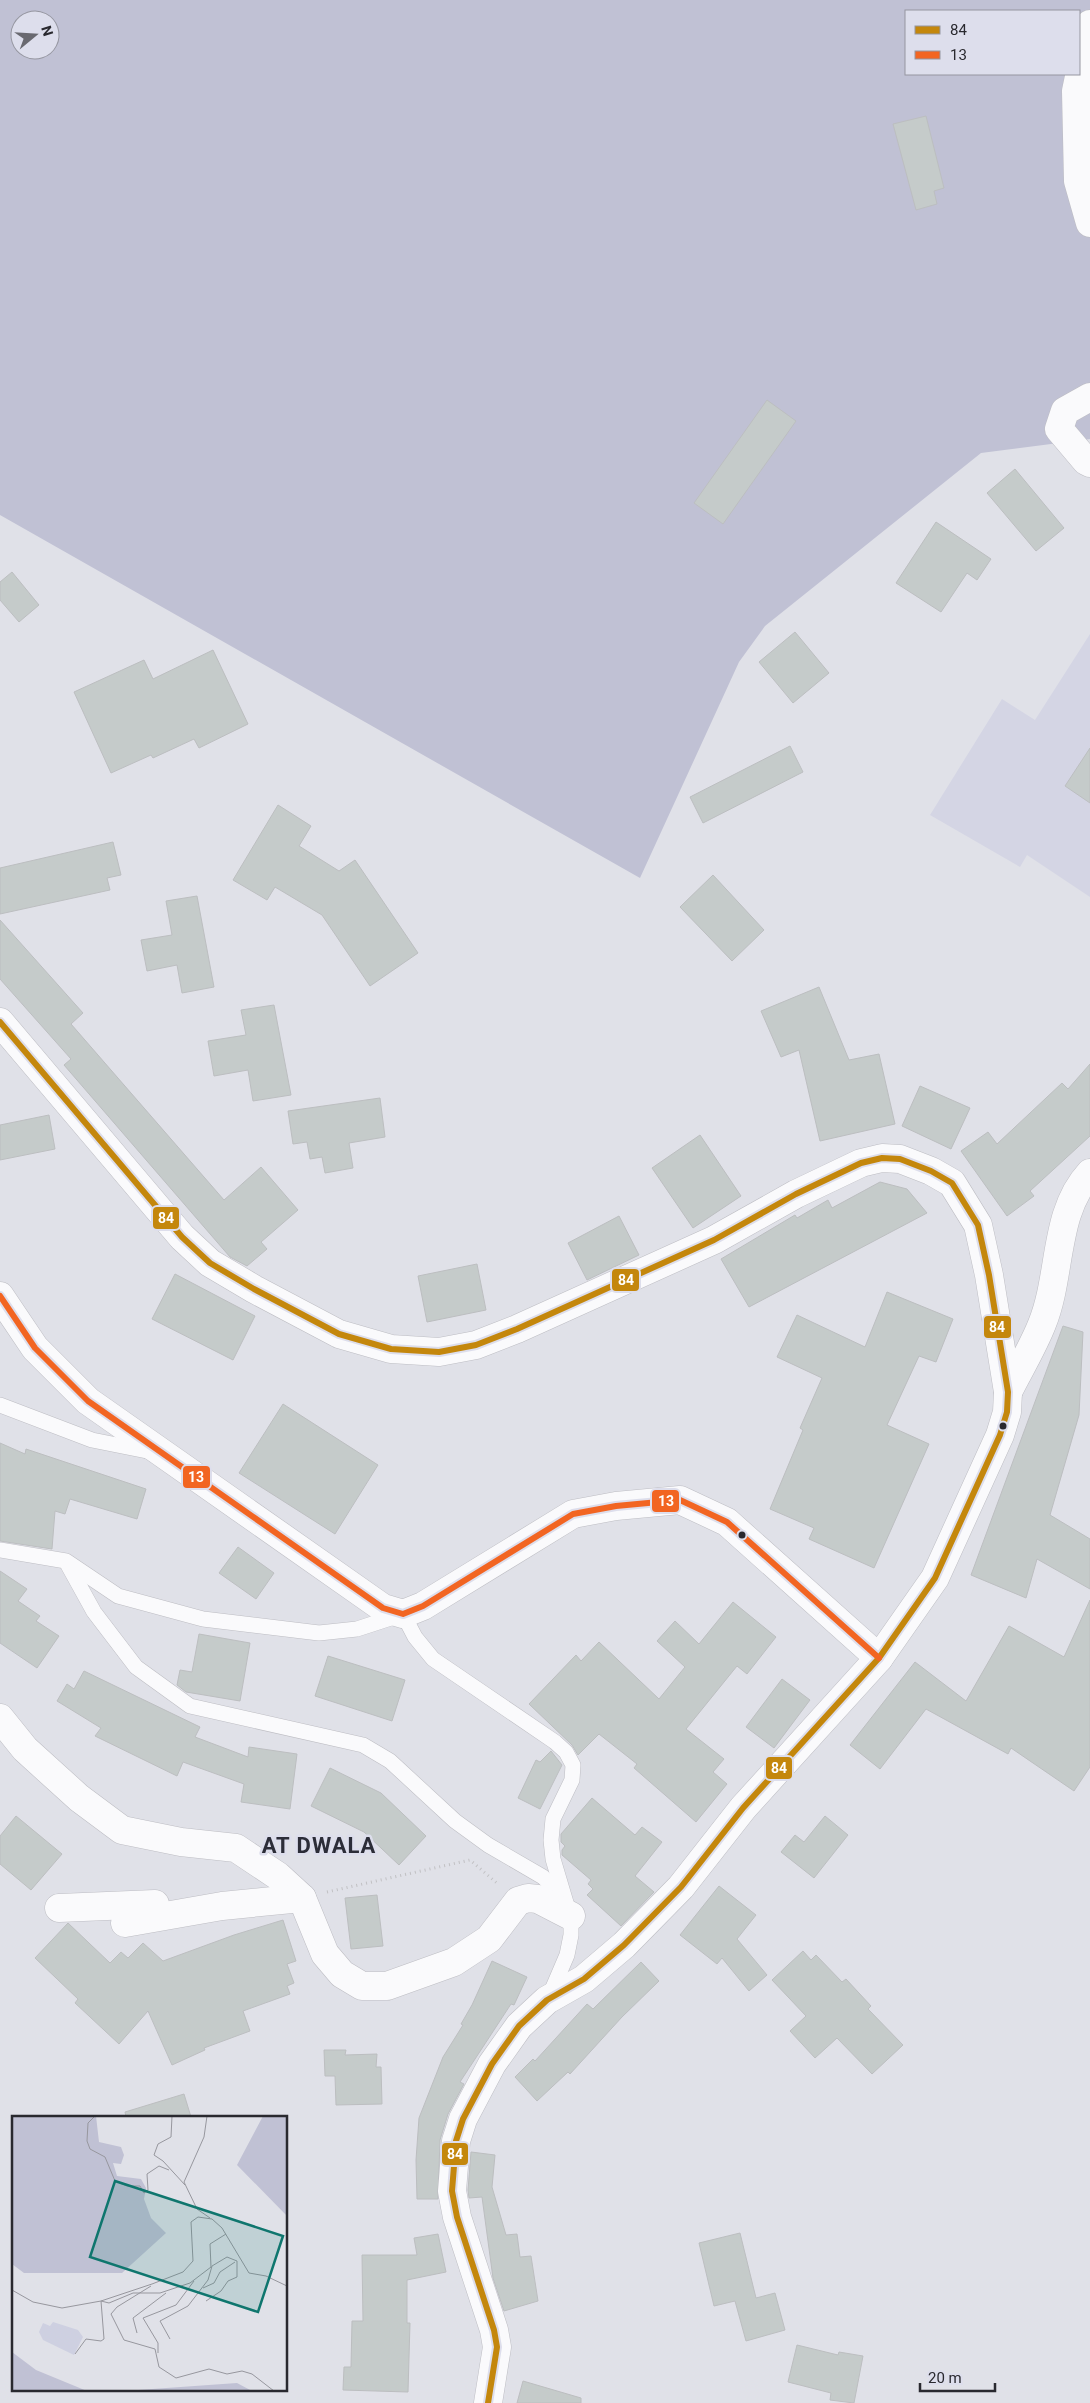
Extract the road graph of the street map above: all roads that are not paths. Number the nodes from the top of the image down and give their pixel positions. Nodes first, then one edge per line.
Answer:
1 (1090, 24) edge
2 (1080, 72) edge
3 (1079, 75) edge
4 (1090, 223) edge
5 (1090, 396) edge
6 (1090, 463) edge
7 (0, 1022) edge
8 (1090, 1173) edge
9 (0, 1296) edge
10 (1008, 1392) junction
11 (0, 1405) edge
12 (165, 1455) junction
13 (0, 1550) edge
14 (66, 1562) junction
15 (403, 1614) junction
16 (879, 1658) junction
17 (0, 1718) edge
18 (302, 1898) junction
19 (222, 1906) junction
20 (59, 1908) dead end
21 (571, 1916) junction
22 (125, 1924) dead end
23 (547, 2000) junction
24 (488, 2403) edge

1 - 2 main road
3 - 4 main road
5 - 6 main road
7 - 10 main road
8 - 10 main road
9 - 12 main road
10 - 16 main road
11 - 12 lane
12 - 15 main road
13 - 14 lane
14 - 15 lane
14 - 21 lane
15 - 16 main road
15 - 21 lane
16 - 23 main road
17 - 18 main road
18 - 19 main road
18 - 21 main road
19 - 20 main road
19 - 22 main road
21 - 23 lane
23 - 24 main road

